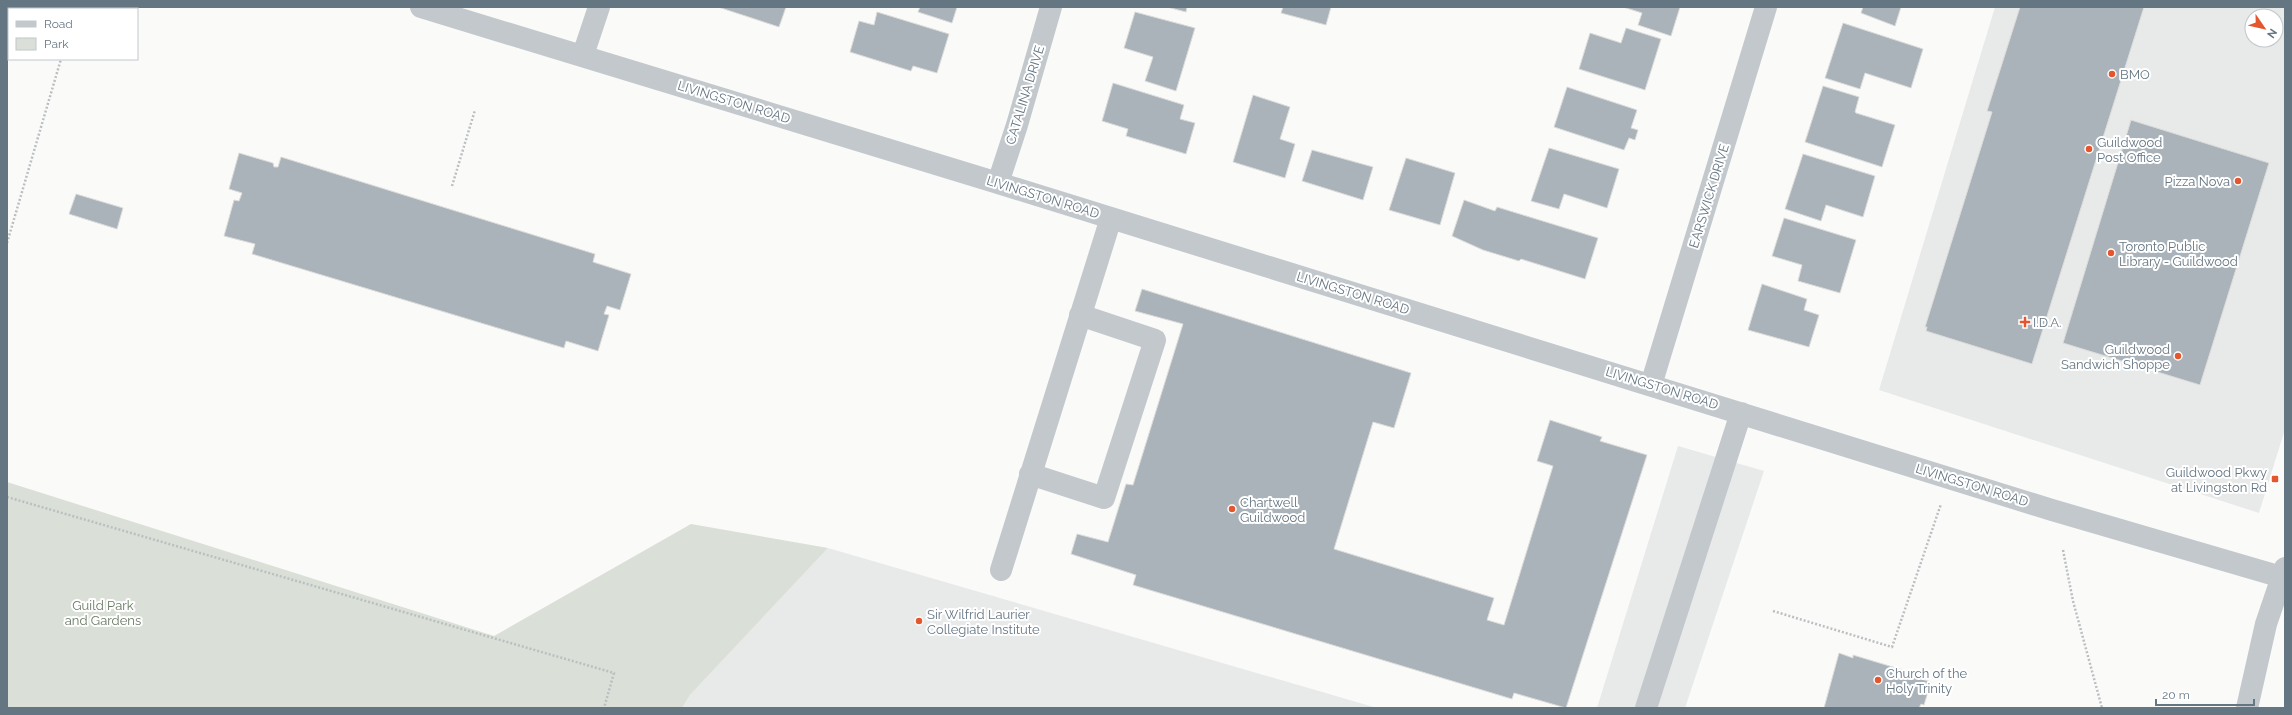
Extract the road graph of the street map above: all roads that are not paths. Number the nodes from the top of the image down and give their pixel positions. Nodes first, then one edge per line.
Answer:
1 (421, 7) edge
2 (599, 7) edge
3 (1051, 7) edge
4 (1766, 7) edge
5 (583, 55) junction
6 (998, 183) junction
7 (1111, 218) junction
8 (1080, 315) junction
9 (1651, 385) junction
10 (1741, 413) junction
11 (1030, 474) junction
12 (1001, 570) dead end
13 (2284, 574) edge
14 (1646, 708) edge
15 (2247, 708) edge

1 - 5 street, LIVINGSTON ROAD
2 - 5 street
3 - 6 street, CATALINA DRIVE
4 - 9 street, EARSWICK DRIVE
5 - 6 street, LIVINGSTON ROAD
6 - 7 street, LIVINGSTON ROAD
7 - 8 street
7 - 9 street, LIVINGSTON ROAD
8 - 11 street
8 - 11 street
9 - 10 street, LIVINGSTON ROAD
10 - 13 street, LIVINGSTON ROAD
10 - 14 street
11 - 12 street
13 - 15 street

